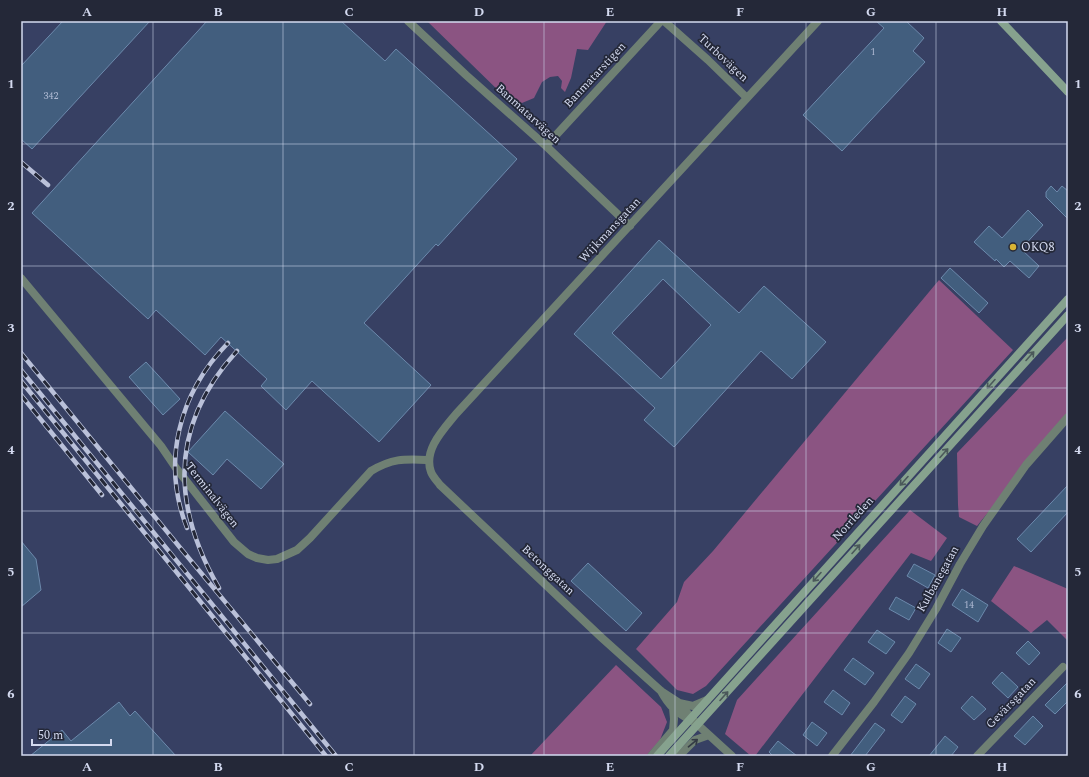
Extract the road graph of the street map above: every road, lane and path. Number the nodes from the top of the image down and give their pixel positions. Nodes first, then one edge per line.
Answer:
1 (408, 21) edge
2 (663, 21) edge
3 (818, 21) edge
4 (1001, 21) edge
5 (1067, 90) edge
6 (748, 98) junction
7 (546, 146) junction
8 (630, 226) junction
9 (21, 278) edge
10 (1068, 299) edge
11 (1068, 315) edge
12 (1068, 417) edge
13 (429, 460) junction
14 (1063, 667) dead end
15 (708, 700) junction
16 (675, 705) junction
17 (690, 718) junction
18 (698, 725) junction
19 (709, 735) junction
20 (651, 756) edge
21 (657, 756) edge
22 (669, 756) edge
23 (679, 756) edge
24 (732, 756) edge
25 (832, 756) edge
26 (977, 756) edge

1 - 7 street, Banmatarvägen
2 - 6 street, Turbovägen
2 - 7 street, Banmatarstigen
3 - 6 street, Wijkmansgatan
4 - 5 main road
6 - 8 street, Wijkmansgatan
7 - 8 street, Banmatarvägen
8 - 13 street, Wijkmansgatan
9 - 13 street, Terminalvägen
10 -> 15 main road, Norrleden
18 -> 11 main road, Norrleden
12 - 25 street, Kulbanegatan
13 - 16 street, Betonggatan
14 - 26 street, Gevärsgatan
15 - 16 street, Betonggatan
15 - 17 main road, Norrleden
16 - 17 street, Betonggatan
16 - 20 street
17 - 18 street, Betonggatan
17 - 21 main road, Norrleden
18 - 19 street, Betonggatan
18 - 22 main road, Norrleden
23 -> 19 street
19 - 24 street, Betonggatan

